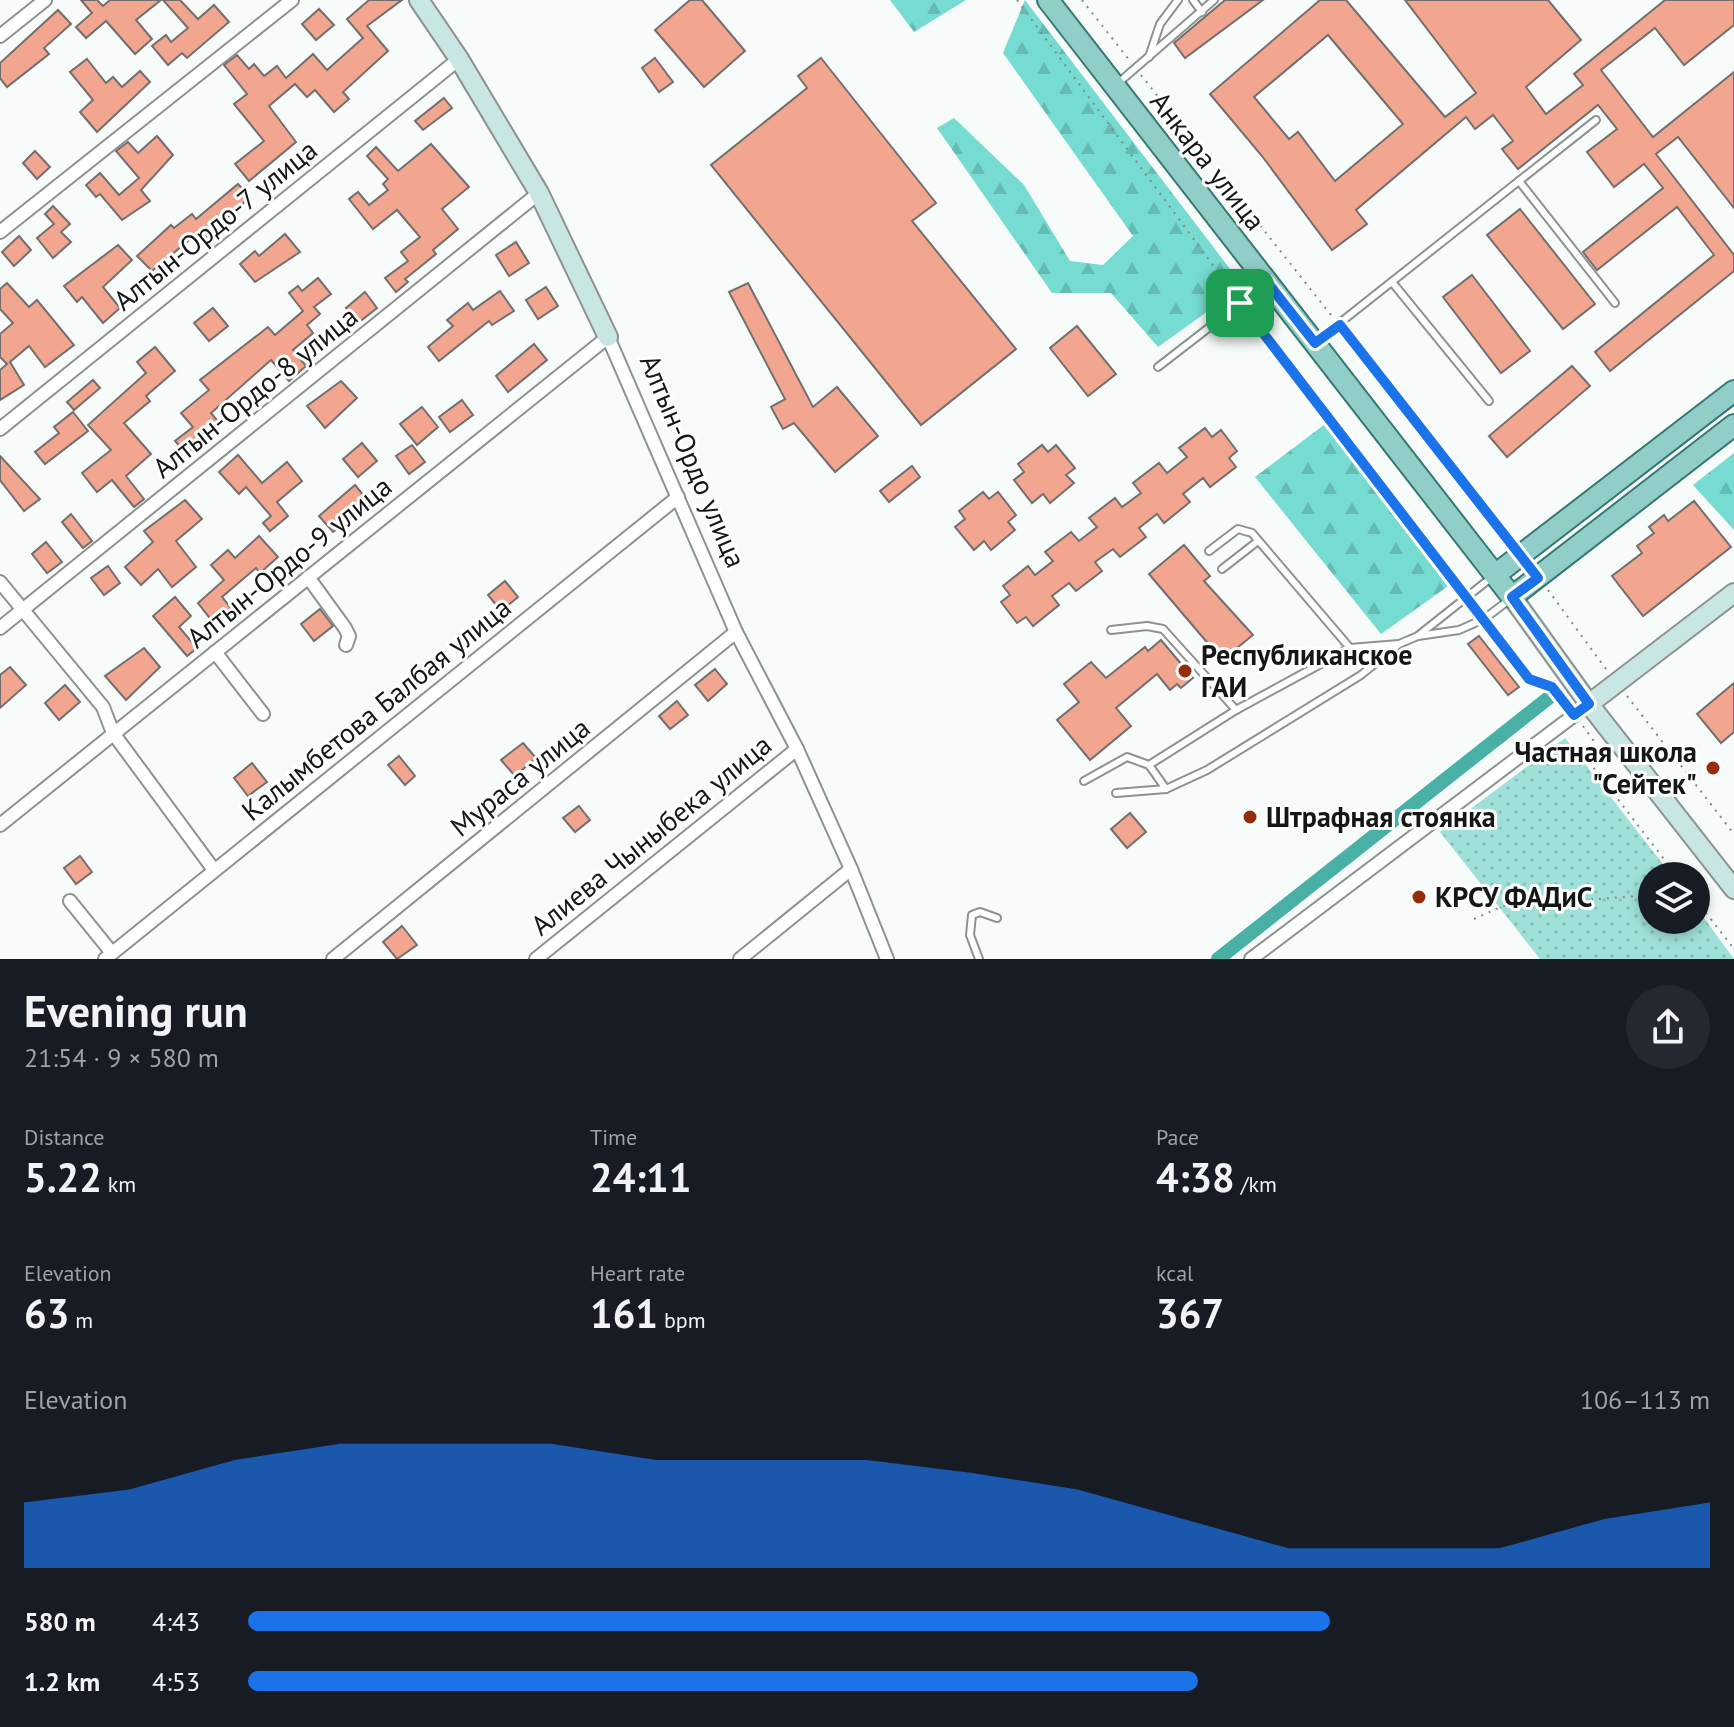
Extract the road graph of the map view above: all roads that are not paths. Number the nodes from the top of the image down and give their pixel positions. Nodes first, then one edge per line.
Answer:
1 (45, 0) edge
2 (292, 0) edge
3 (419, 0) edge
4 (1048, 0) edge
5 (1178, 0) edge
6 (1193, 0) edge
7 (1214, 0) edge
8 (1202, 12) junction
9 (0, 36) edge
10 (1149, 57) junction
11 (459, 59) junction
12 (1114, 86) junction
13 (1596, 120) dead end
14 (1519, 181) junction
15 (539, 193) junction
16 (0, 232) edge
17 (1267, 282) junction
18 (1392, 282) junction
19 (1615, 303) dead end
20 (608, 337) junction
21 (1315, 343) junction
22 (1158, 367) dead end
23 (1734, 391) edge
24 (1489, 401) dead end
25 (1734, 425) edge
26 (0, 429) edge
27 (678, 497) junction
28 (1258, 541) junction
29 (1209, 551) dead end
30 (1222, 569) dead end
31 (1495, 575) junction
32 (308, 577) junction
33 (0, 582) edge
34 (1734, 593) edge
35 (1512, 597) junction
36 (23, 610) junction
37 (0, 628) edge
38 (1111, 630) dead end
39 (736, 632) junction
40 (1418, 636) junction
41 (1399, 644) junction
42 (346, 645) dead end
43 (1350, 648) junction
44 (215, 652) junction
45 (1582, 709) junction
46 (1236, 710) junction
47 (263, 714) dead end
48 (113, 733) junction
49 (797, 749) junction
50 (1149, 765) junction
51 (1084, 781) dead end
52 (1166, 789) junction
53 (1116, 793) dead end
54 (0, 825) edge
55 (851, 869) junction
56 (214, 870) junction
57 (1734, 889) edge
58 (70, 901) dead end
59 (997, 918) dead end
60 (108, 956) edge
61 (333, 959) edge
62 (536, 959) edge
63 (740, 959) edge
64 (887, 959) edge
65 (979, 959) edge
66 (1251, 959) edge

1 - 9 street
2 - 16 street
3 - 11 street, Алтын-Ордо улица
4 - 12 main road, Анкара улица
5 - 10 lane
6 - 8 lane
7 - 8 lane
8 - 10 lane
10 - 12 lane
11 - 15 street, Алтын-Ордо улица
11 - 26 street, Алтын-Ордо-7 улица
12 - 17 main road, Анкара улица
13 - 14 lane
14 - 18 lane
14 - 19 lane
15 - 20 street, Алтын-Ордо улица
15 - 36 street, Алтын-Ордо-8 улица
17 - 21 main road, Анкара улица
17 - 22 lane
18 - 21 lane
18 - 24 lane
20 - 27 street, Алтын-Ордо улица
20 - 32 street, Алтын-Ордо-9 улица
21 - 31 main road, Анкара улица
23 - 31 main road
25 - 35 main road
27 - 39 street, Алтын-Ордо улица
27 - 56 street, Калымбетова Балбая улица
28 - 29 lane
28 - 30 lane
28 - 43 lane
31 - 35 main road, Анкара улица
31 - 40 lane
32 - 42 street
32 - 44 street, Алтын-Ордо-9 улица
33 - 36 street
34 - 45 street
35 - 40 lane
35 - 45 street, Анкара улица
36 - 37 street, Алтын-Ордо-8 улица
36 - 48 street
38 - 46 lane
39 - 49 street, Алтын-Ордо улица
39 - 61 street, Мураса улица
40 - 41 lane
41 - 43 lane
41 - 52 lane
43 - 46 lane
44 - 47 street
44 - 48 street, Алтын-Ордо-9 улица
45 - 57 street, Анкара улица
45 - 66 street
46 - 50 lane
48 - 54 street, Алтын-Ордо-9 улица
48 - 56 street
49 - 55 street, Алтын-Ордо улица
49 - 62 street, Алиева Чыныбека улица
50 - 51 lane
50 - 52 lane
52 - 53 lane
55 - 63 street
55 - 64 street, Алтын-Ордо улица
56 - 60 street, Калымбетова Балбая улица
58 - 60 street
59 - 65 lane

